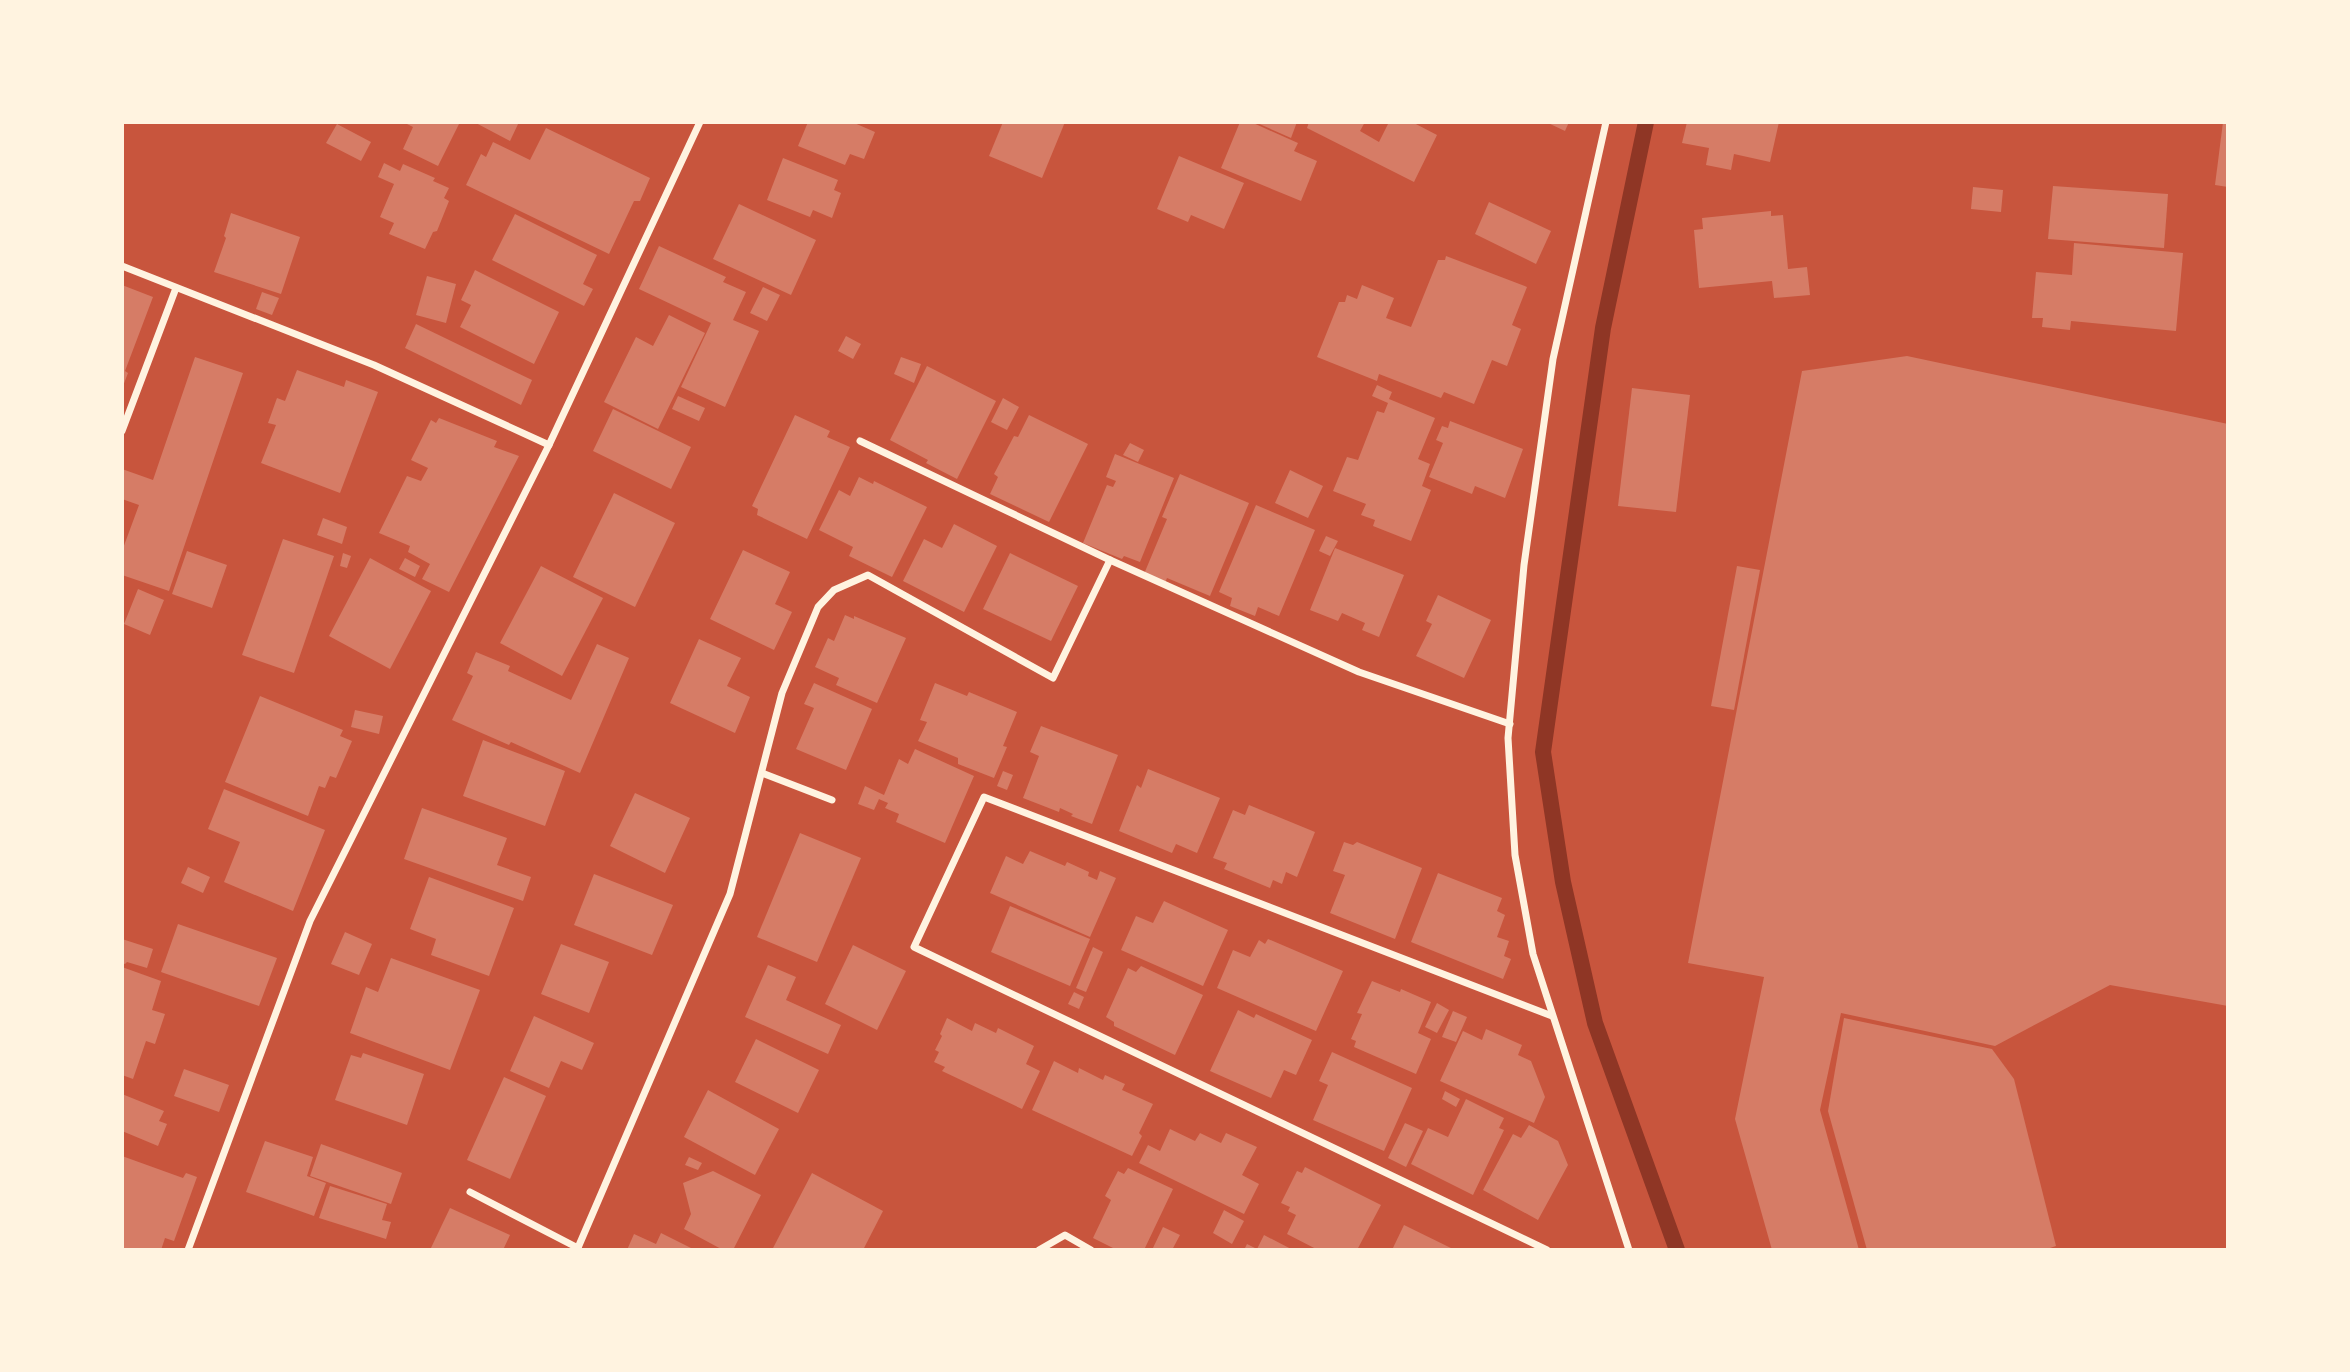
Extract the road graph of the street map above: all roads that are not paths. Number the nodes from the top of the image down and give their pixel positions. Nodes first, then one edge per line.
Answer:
1 (700, 122) edge
2 (1605, 122) edge
3 (122, 266) edge
4 (176, 288) junction
5 (122, 431) edge
6 (860, 441) dead end
7 (550, 445) junction
8 (1110, 560) junction
9 (1510, 724) junction
10 (762, 773) junction
11 (832, 800) dead end
12 (1552, 1016) junction
13 (470, 1192) dead end
14 (578, 1249) edge
15 (188, 1250) edge
16 (1040, 1250) edge
17 (1091, 1250) edge
18 (1547, 1250) edge
19 (1629, 1250) edge

1 - 7 street
2 - 9 street
3 - 4 street
4 - 5 street
4 - 7 street
6 - 8 street
7 - 15 street
8 - 9 street
8 - 10 street
9 - 12 street
10 - 11 street
10 - 14 street
12 - 18 street
12 - 19 street
13 - 14 street
16 - 17 street

